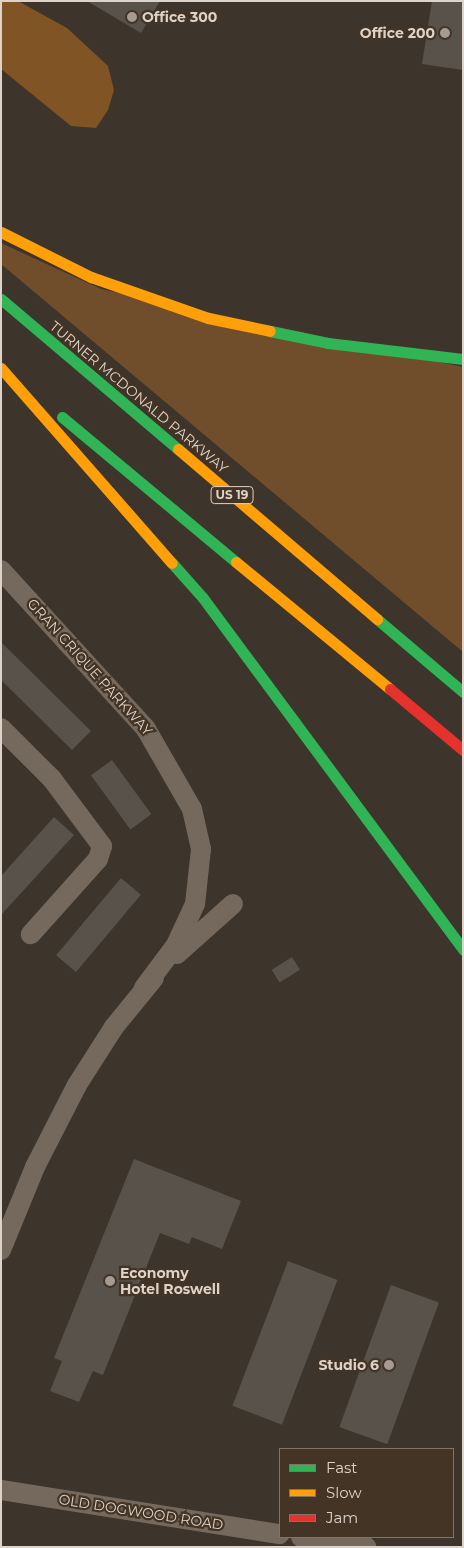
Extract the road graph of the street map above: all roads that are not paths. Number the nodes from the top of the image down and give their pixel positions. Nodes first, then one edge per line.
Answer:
1 (1, 232) edge
2 (1, 299) edge
3 (463, 359) edge
4 (1, 367) edge
5 (1, 570) edge
6 (463, 692) edge
7 (1, 728) edge
8 (463, 750) edge
9 (233, 904) dead end
10 (31, 934) dead end
11 (463, 950) edge
12 (144, 988) junction
13 (1, 1250) edge
14 (1, 1490) edge
15 (279, 1534) edge
16 (308, 1538) edge
17 (366, 1547) edge

1 - 3 highway
2 - 6 highway, TURNER MCDONALD PARKWAY / US 19
4 - 8 highway
4 - 11 highway
5 - 12 street, GRAN CRIQUE PARKWAY
7 - 10 street
9 - 12 street
12 - 13 street
14 - 15 street, OLD DOGWOOD ROAD
16 - 17 street

